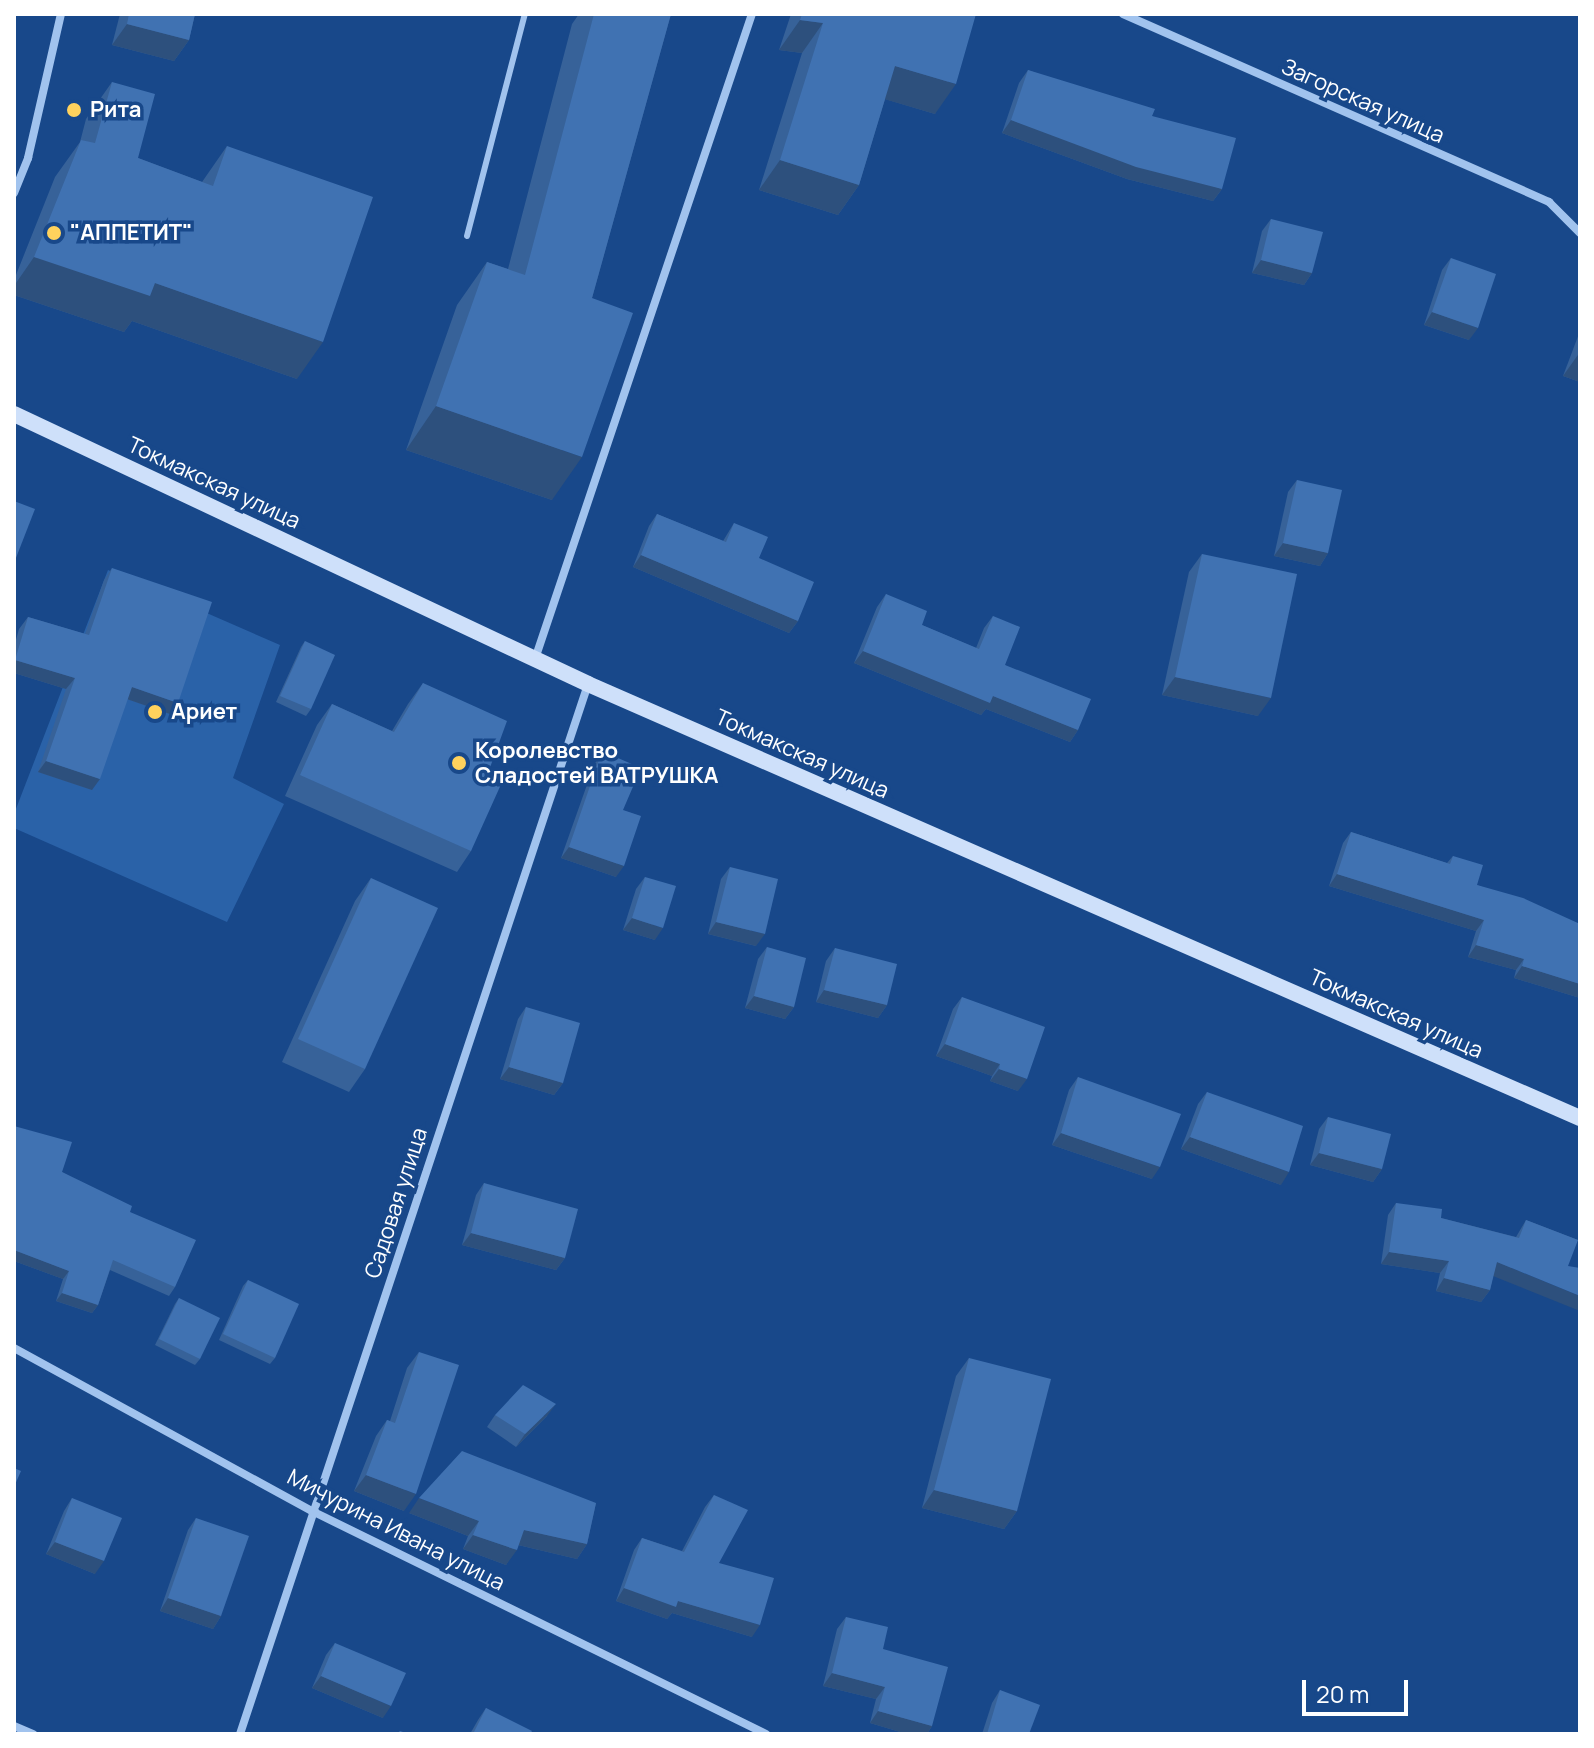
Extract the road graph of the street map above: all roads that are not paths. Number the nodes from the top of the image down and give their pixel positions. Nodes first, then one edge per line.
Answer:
1 (61, 14) edge
2 (525, 14) edge
3 (752, 14) edge
4 (1123, 14) edge
5 (14, 193) edge
6 (1580, 233) edge
7 (467, 236) dead end
8 (14, 414) edge
9 (535, 659) junction
10 (588, 684) junction
11 (1580, 1118) edge
12 (14, 1348) edge
13 (312, 1511) junction
14 (14, 1726) edge
15 (33, 1734) edge
16 (240, 1734) edge
17 (766, 1734) edge

1 - 5 street
2 - 7 lane
3 - 9 street
4 - 6 street, Загорская улица
8 - 9 main road, Токмакская улица
9 - 10 main road, Токмакская улица
10 - 11 main road, Токмакская улица
10 - 13 street, Садовая улица
12 - 13 street, Мичурина Ивана улица
13 - 16 street, Садовая улица
13 - 17 street, Мичурина Ивана улица
14 - 15 street

